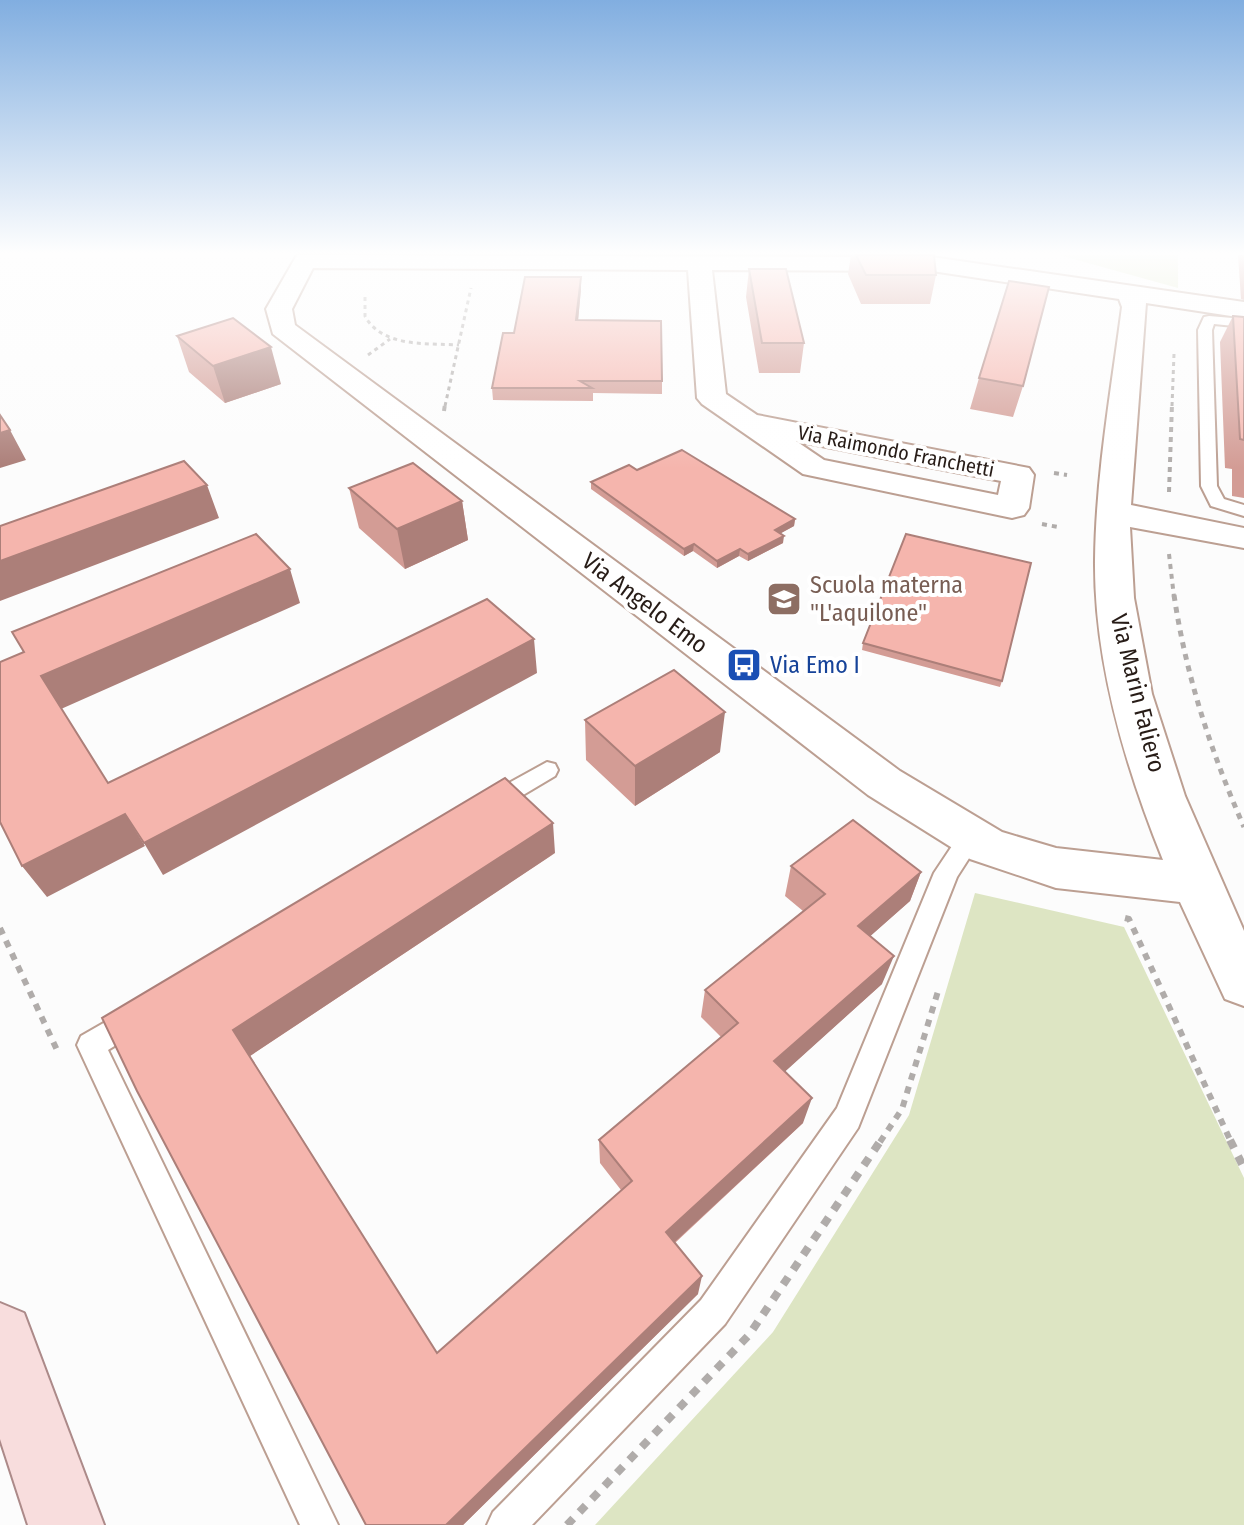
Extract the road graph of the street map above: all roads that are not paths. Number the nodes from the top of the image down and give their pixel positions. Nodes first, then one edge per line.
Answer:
1 (282, 326) edge
2 (705, 326) edge
3 (1133, 326) edge
4 (1207, 326) edge
5 (746, 422) junction
6 (1244, 511) edge
7 (1114, 512) junction
8 (1244, 538) edge
9 (547, 770) dead end
10 (466, 818) edge
11 (970, 838) junction
12 (1195, 884) junction
13 (1244, 982) edge
14 (158, 1005) edge
15 (0, 1337) edge
16 (66, 1525) edge
17 (319, 1525) edge
18 (506, 1525) edge

1 - 11 street, Via Angelo Emo
2 - 5 street, Via Raimondo Franchetti
3 - 7 street, Via Marin Faliero
4 - 6 lane
5 - 5 street, Via Raimondo Franchetti
7 - 8 street
7 - 12 street, Via Marin Faliero
9 - 10 lane
11 - 12 street, Via Angelo Emo
11 - 18 lane
12 - 13 street, Via Marin Faliero
14 - 17 lane
15 - 16 main road

